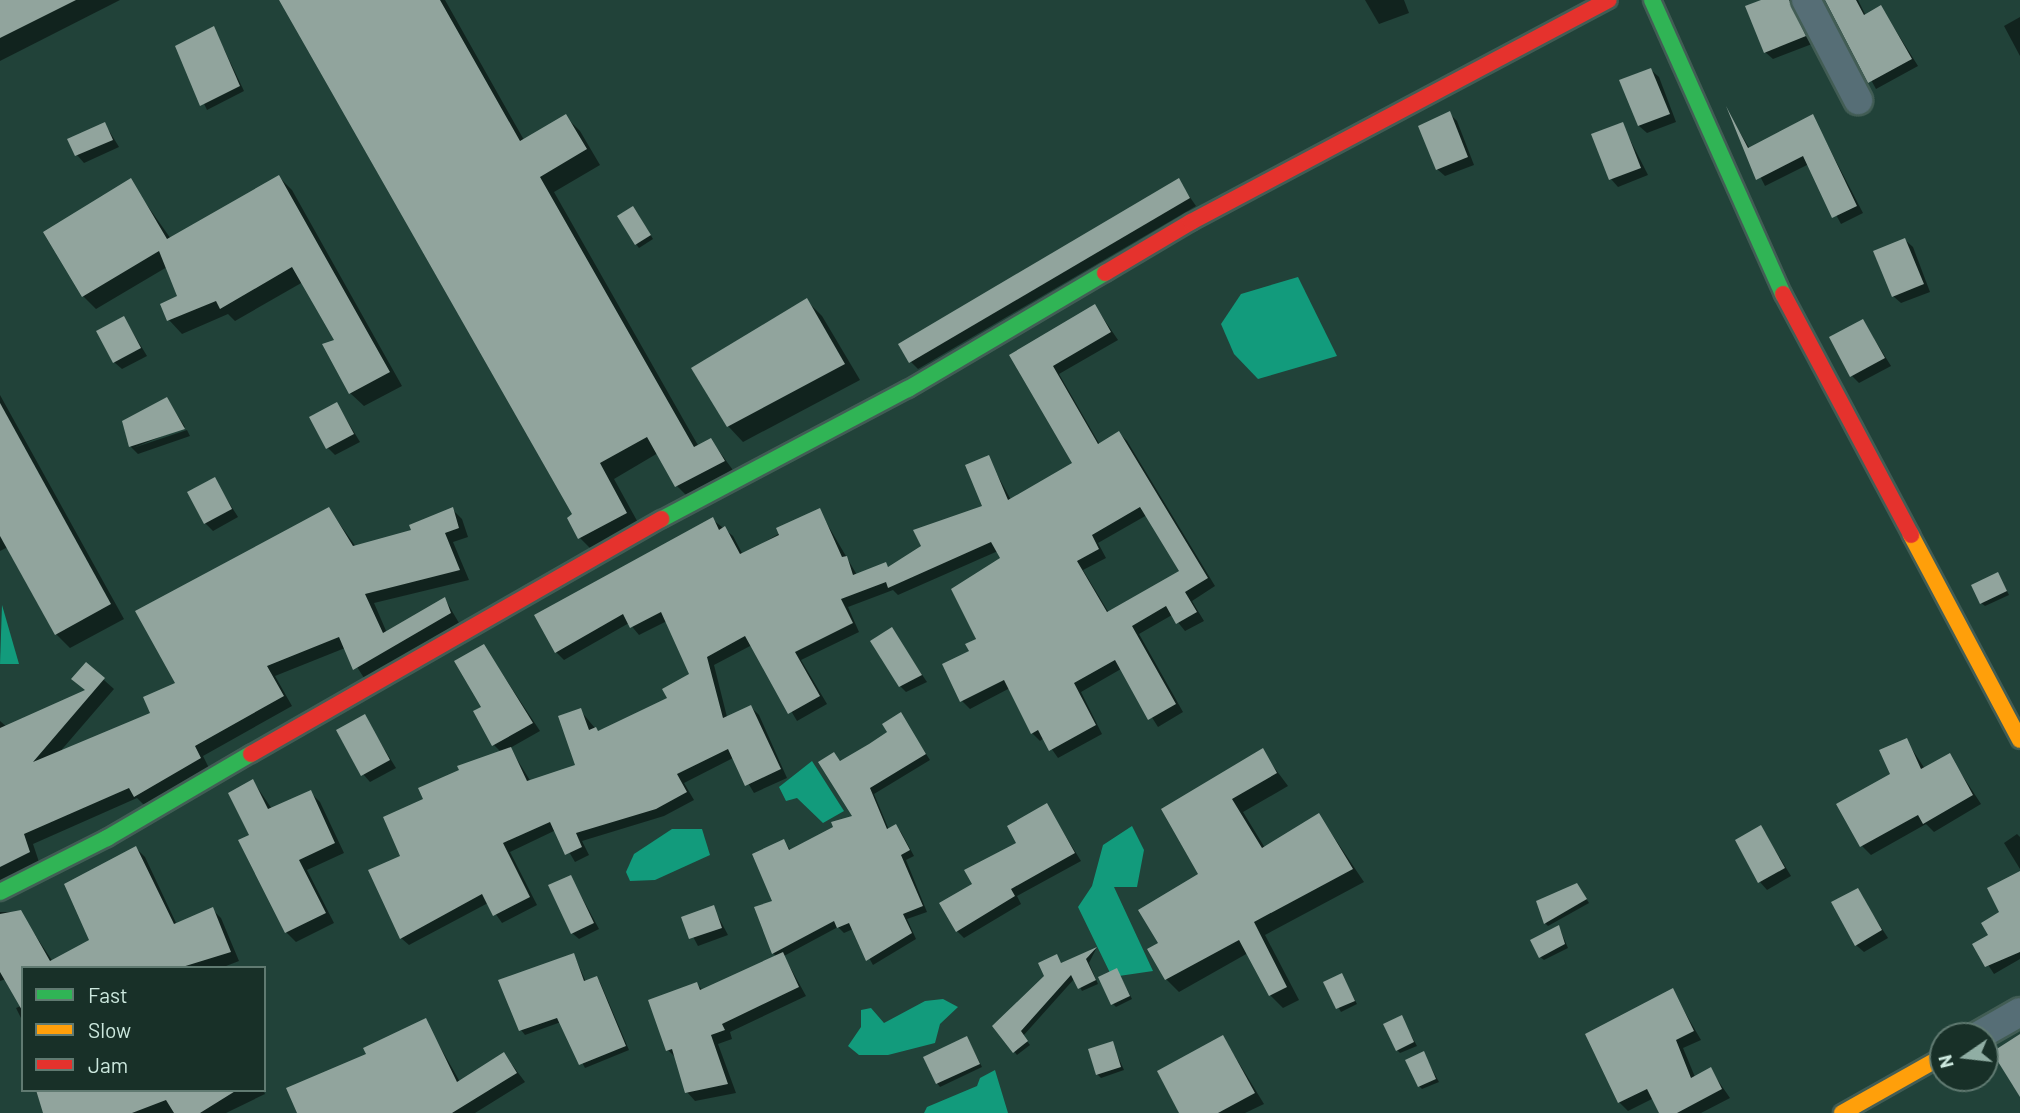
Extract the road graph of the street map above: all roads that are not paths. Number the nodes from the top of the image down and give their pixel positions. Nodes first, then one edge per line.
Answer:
1 (1609, 0) edge
2 (1652, 0) edge
3 (1806, 0) edge
4 (1858, 100) dead end
5 (2020, 740) edge
6 (0, 892) edge
7 (2020, 1012) edge
8 (1999, 1024) edge
9 (1929, 1064) edge
10 (1842, 1113) edge

1 - 6 street
2 - 5 street
3 - 4 street
7 - 8 street
9 - 10 street

